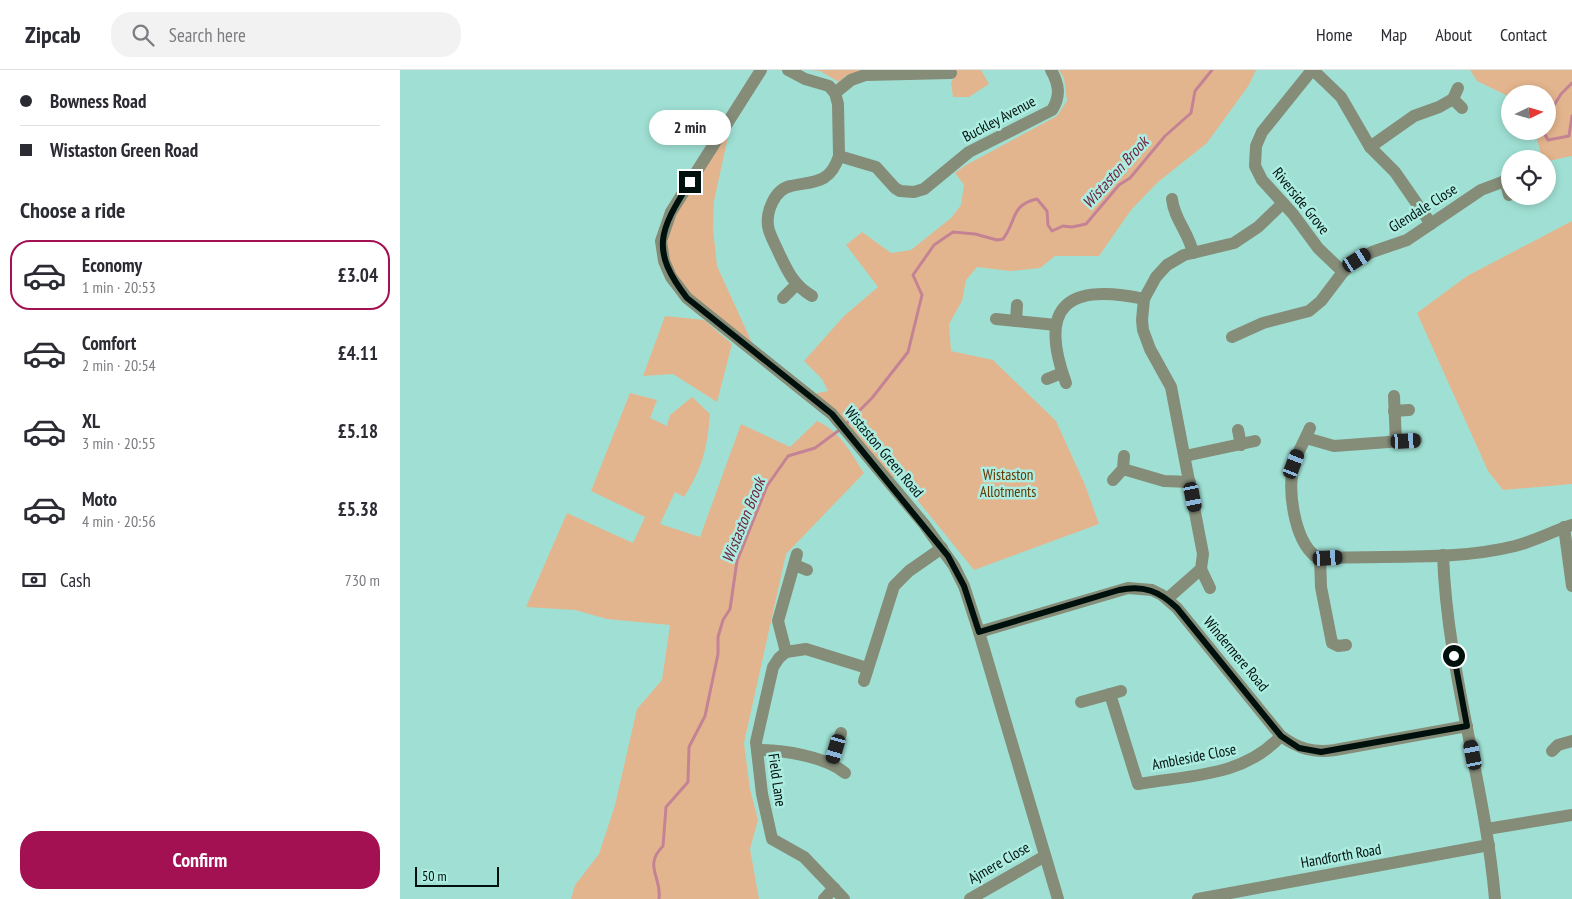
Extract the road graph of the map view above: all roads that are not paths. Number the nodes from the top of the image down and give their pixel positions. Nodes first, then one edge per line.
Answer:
1 (761, 70) edge
2 (788, 70) edge
3 (1051, 70) edge
4 (1312, 70) edge
5 (918, 72) edge
6 (951, 73) dead end
7 (835, 93) junction
8 (1458, 98) dead end
9 (1370, 146) junction
10 (839, 156) junction
11 (1501, 182) edge
12 (1172, 199) dead end
13 (1283, 203) junction
14 (1431, 224) junction
15 (1193, 253) junction
16 (1343, 272) junction
17 (796, 285) junction
18 (812, 296) dead end
19 (783, 298) dead end
20 (1144, 299) junction
21 (1017, 306) dead end
22 (996, 319) dead end
23 (1016, 321) junction
24 (1056, 325) junction
25 (1232, 337) dead end
26 (1047, 378) dead end
27 (1394, 396) dead end
28 (1409, 410) dead end
29 (1394, 411) junction
30 (1238, 430) dead end
31 (1416, 440) dead end
32 (1255, 441) dead end
33 (1396, 442) junction
34 (1241, 445) junction
35 (1124, 456) dead end
36 (1185, 456) junction
37 (1123, 469) junction
38 (1113, 480) dead end
39 (1190, 482) junction
40 (1568, 526) edge
41 (942, 548) junction
42 (1443, 555) junction
43 (1320, 557) junction
44 (800, 563) dead end
45 (1201, 569) junction
46 (1572, 586) edge
47 (1210, 588) dead end
48 (1167, 600) junction
49 (979, 632) junction
50 (1346, 644) dead end
51 (786, 652) junction
52 (1081, 702) dead end
53 (1467, 726) junction
54 (841, 734) dead end
55 (1281, 736) junction
56 (1572, 741) edge
57 (757, 750) junction
58 (1552, 751) dead end
59 (832, 764) junction
60 (845, 774) dead end
61 (1572, 815) edge
62 (1487, 829) junction
63 (1489, 845) junction
64 (1045, 856) junction
65 (834, 888) junction
66 (1204, 898) edge
67 (824, 899) edge
68 (844, 899) edge
69 (970, 899) edge
70 (1058, 899) edge
71 (1495, 899) edge

1 - 41 street, Wistaston Green Road
2 - 7 street
3 - 10 street, Buckley Avenue
4 - 9 street
4 - 13 street, Riverside Grove
5 - 6 street
5 - 7 street
7 - 10 street
8 - 9 street
9 - 14 street
10 - 17 street
11 - 14 street, Glendale Close
12 - 15 street
13 - 15 street
13 - 16 street, Riverside Grove
14 - 16 street, Glendale Close
15 - 20 street
16 - 25 street, Glendale Close
17 - 18 street
17 - 19 street
20 - 24 street
20 - 36 street
21 - 23 street
22 - 23 street
23 - 24 street
24 - 26 street
27 - 29 street
28 - 29 street
29 - 33 street
30 - 34 street
31 - 33 street
32 - 34 street
33 - 43 street
34 - 36 street
35 - 37 street
36 - 39 street
37 - 38 street
37 - 39 street
39 - 45 street
40 - 42 street
40 - 46 street
41 - 49 street, Wistaston Green Road
41 - 51 street
42 - 43 street
42 - 53 street
43 - 50 street
44 - 51 street
45 - 47 street
45 - 48 street
48 - 49 street, Windermere Road
48 - 55 street, Windermere Road
49 - 64 street, Wistaston Green Road
51 - 57 street, Field Lane
52 - 55 street, Ambleside Close
53 - 55 street, Windermere Road
53 - 62 street
54 - 59 street
56 - 58 street
57 - 59 street
57 - 65 street, Field Lane
59 - 60 street
61 - 62 street
62 - 63 street
63 - 66 street, Handforth Road
63 - 71 street
64 - 69 street, Ajmere Close
64 - 70 street, Wistaston Green Road
65 - 67 street
65 - 68 street, Field Lane

